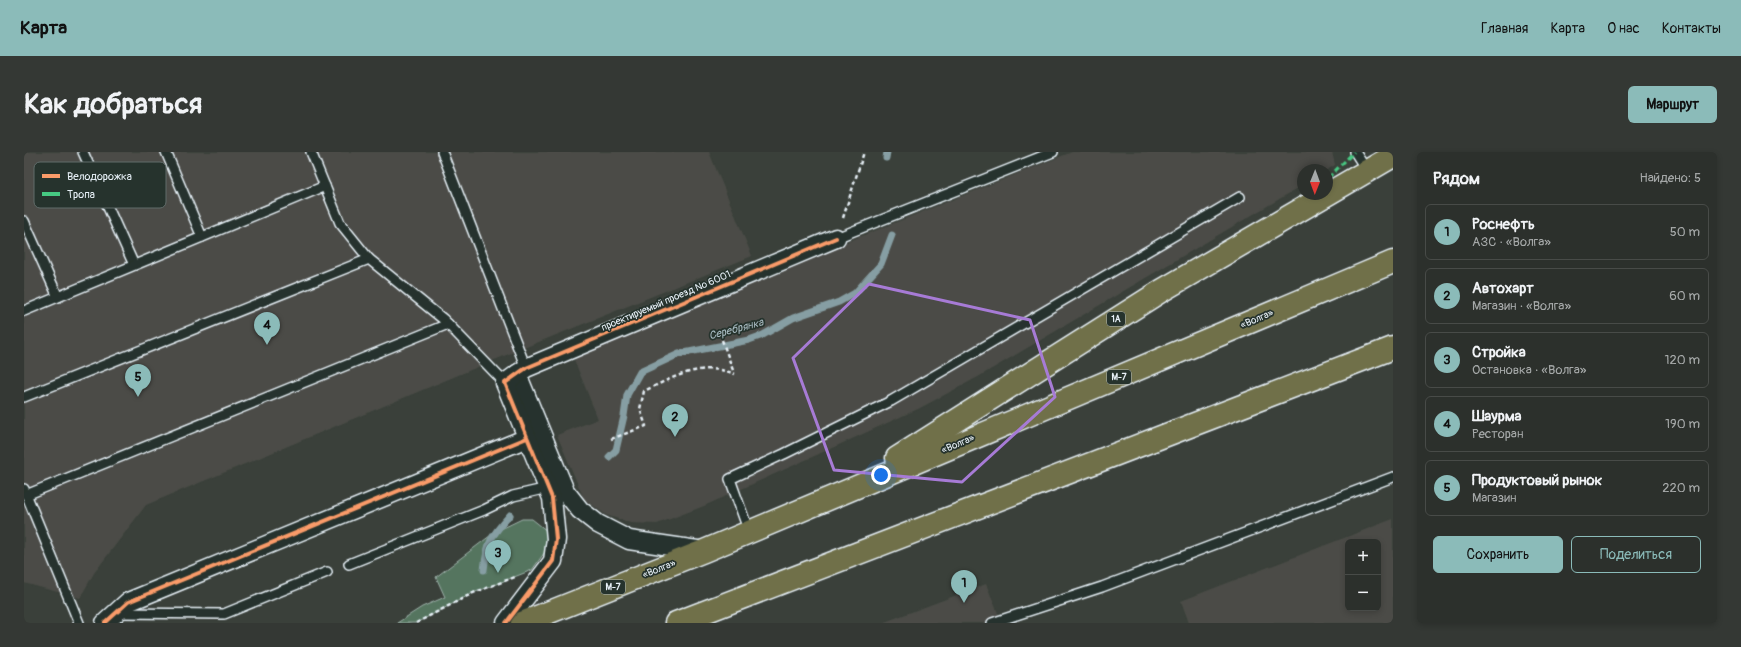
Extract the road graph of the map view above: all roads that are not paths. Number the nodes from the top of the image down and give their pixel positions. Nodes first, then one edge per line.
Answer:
1 (83, 152) edge
2 (166, 152) edge
3 (311, 152) edge
4 (442, 152) edge
5 (1053, 152) edge
6 (1355, 152) edge
7 (1393, 156) edge
8 (87, 162) edge
9 (1367, 171) junction
10 (325, 186) junction
11 (1240, 197) dead end
12 (108, 208) edge
13 (24, 221) edge
14 (202, 237) junction
15 (836, 238) joint
16 (369, 259) junction
17 (1393, 262) edge
18 (134, 266) junction
19 (58, 297) junction
20 (24, 311) edge
21 (448, 324) junction
22 (1393, 348) edge
23 (516, 375) junction
24 (25, 393) edge
25 (527, 438) junction
26 (1393, 477) edge
27 (548, 488) junction
28 (845, 491) junction
29 (25, 492) edge
30 (749, 532) junction
31 (704, 551) junction
32 (349, 564) dead end
33 (327, 572) dead end
34 (110, 618) edge
35 (79, 623) edge
36 (506, 623) edge
37 (522, 623) edge
38 (676, 623) edge
39 (992, 623) edge

1 - 8 lane
2 - 14 lane
3 - 10 lane
4 - 23 lane
5 - 15 lane
6 - 9 lane
7 - 9 highway, 1A
9 - 28 highway, 1A
10 - 14 lane
10 - 16 lane
11 - 30 lane
12 - 18 lane
13 - 19 lane
14 - 18 lane
15 - 23 street, проектируемый проезд № 6001
16 - 21 lane
16 - 24 lane
17 - 28 highway, «Волга» / М-7
18 - 19 lane
19 - 20 lane
21 - 23 lane
21 - 29 lane
22 - 38 highway
23 - 25 street
23 - 31 street
25 - 27 street
25 - 34 street
26 - 39 lane
27 - 32 lane
27 - 36 street
28 - 30 highway, «Волга» / М-7
29 - 35 lane
30 - 31 highway, «Волга» / М-7
31 - 37 highway, «Волга» / М-7
33 - 34 lane

